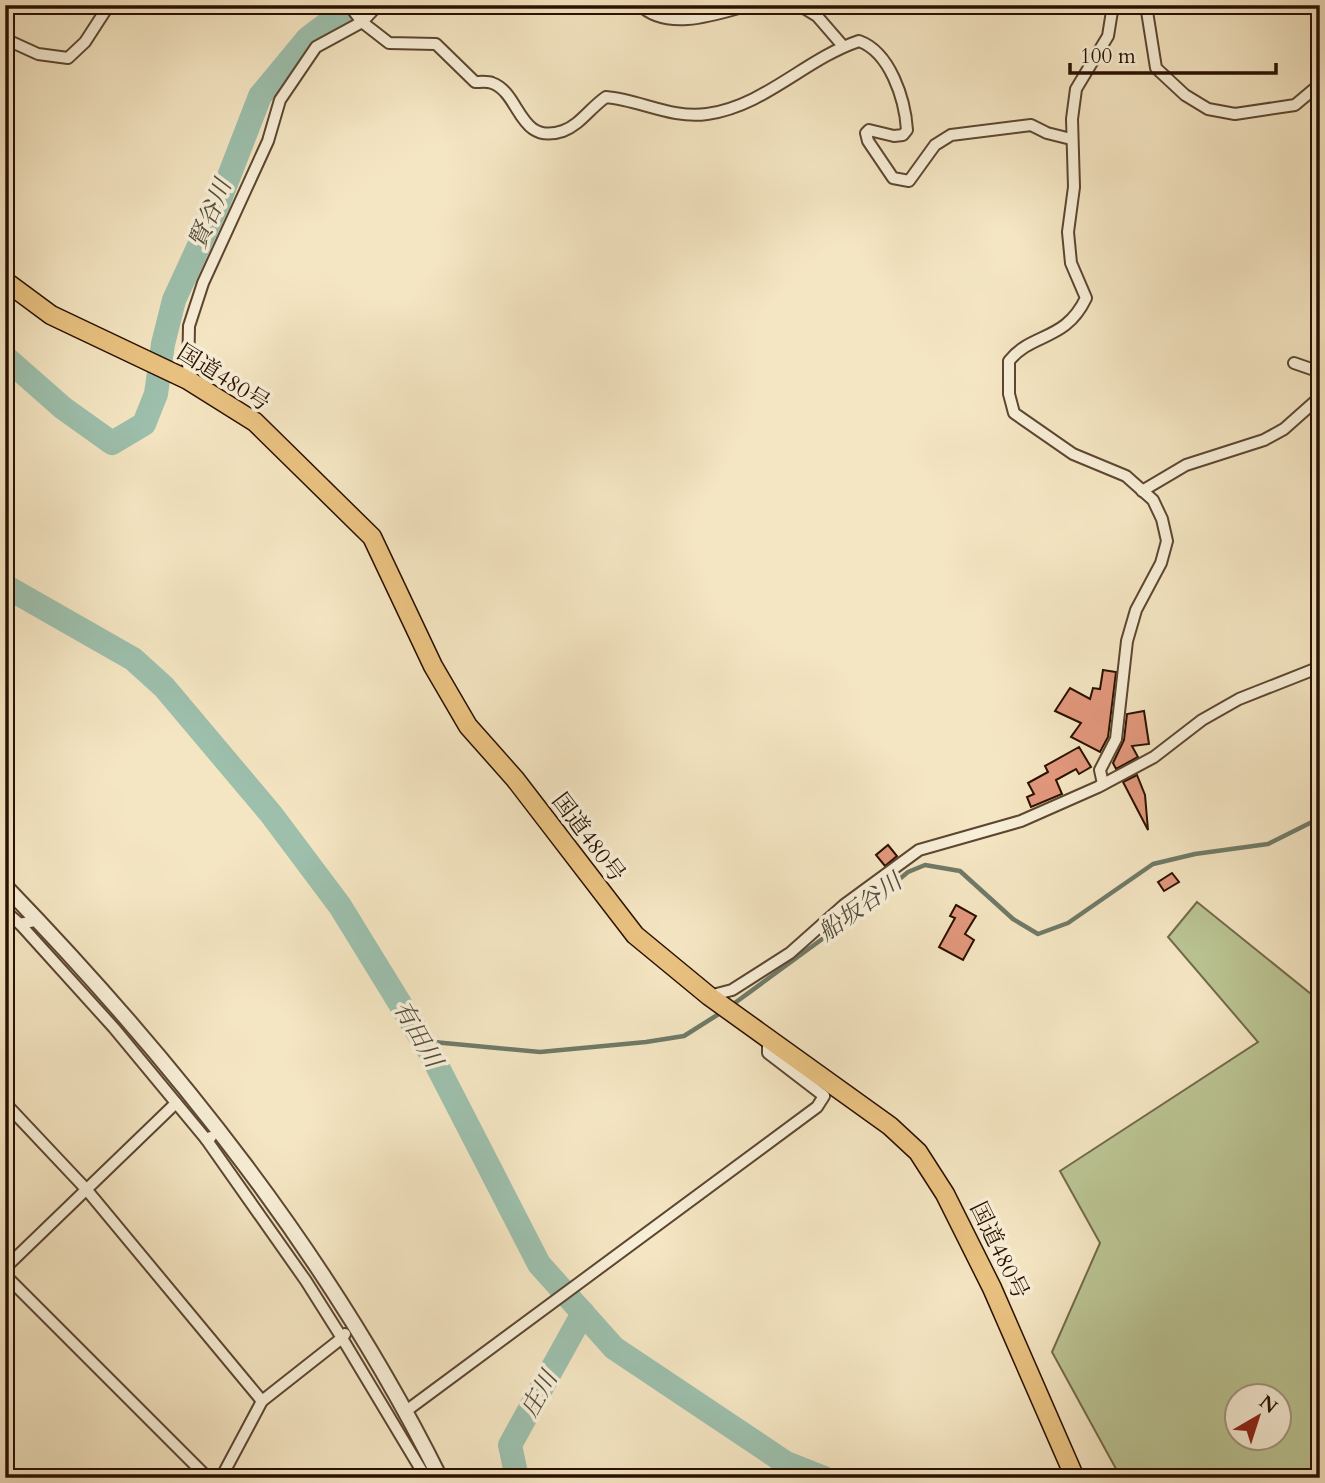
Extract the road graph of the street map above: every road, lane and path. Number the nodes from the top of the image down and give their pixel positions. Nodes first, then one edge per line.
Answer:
1 (109, 5) edge
2 (349, 5) edge
3 (377, 5) edge
4 (640, 5) edge
5 (749, 5) edge
6 (799, 5) edge
7 (1113, 5) edge
8 (1146, 5) edge
9 (362, 22) junction
10 (5, 39) edge
11 (843, 46) junction
12 (1320, 84) edge
13 (1071, 139) junction
14 (5, 281) edge
15 (1294, 363) dead end
16 (1320, 372) edge
17 (180, 376) junction
18 (1320, 397) edge
19 (1143, 491) junction
20 (1320, 667) edge
21 (1103, 784) junction
22 (5, 886) edge
23 (5, 911) edge
24 (38, 920) junction
25 (20, 924) junction
26 (709, 996) junction
27 (768, 1037) junction
28 (5, 1102) edge
29 (176, 1103) junction
30 (219, 1132) junction
31 (206, 1139) junction
32 (86, 1189) junction
33 (5, 1268) edge
34 (5, 1275) edge
35 (326, 1281) junction
36 (342, 1338) junction
37 (262, 1401) junction
38 (410, 1408) junction
39 (208, 1478) edge
40 (221, 1478) edge
41 (426, 1478) edge
42 (440, 1478) edge
43 (1075, 1478) edge

1 - 10 street
2 - 9 street
3 - 9 street
4 - 5 street
6 - 11 street
7 - 13 street
8 - 12 street
9 - 11 street
9 - 17 street
11 - 13 street
13 - 19 street
14 - 17 highway, 国道480号
15 - 16 street
17 - 26 highway, 国道480号
18 - 19 street
19 - 21 street
20 - 21 street
21 - 26 street
22 - 24 street
23 - 25 street
24 - 25 street
24 - 30 street
25 - 29 street
26 - 27 highway, 国道480号
27 - 38 street
27 - 43 highway, 国道480号
28 - 32 street
29 - 31 street
29 - 32 street
30 - 31 street
30 - 35 street
31 - 36 street
32 - 33 street
32 - 37 street
34 - 39 street
35 - 36 street
35 - 38 street
36 - 37 street
36 - 41 street
37 - 40 street
38 - 42 street

